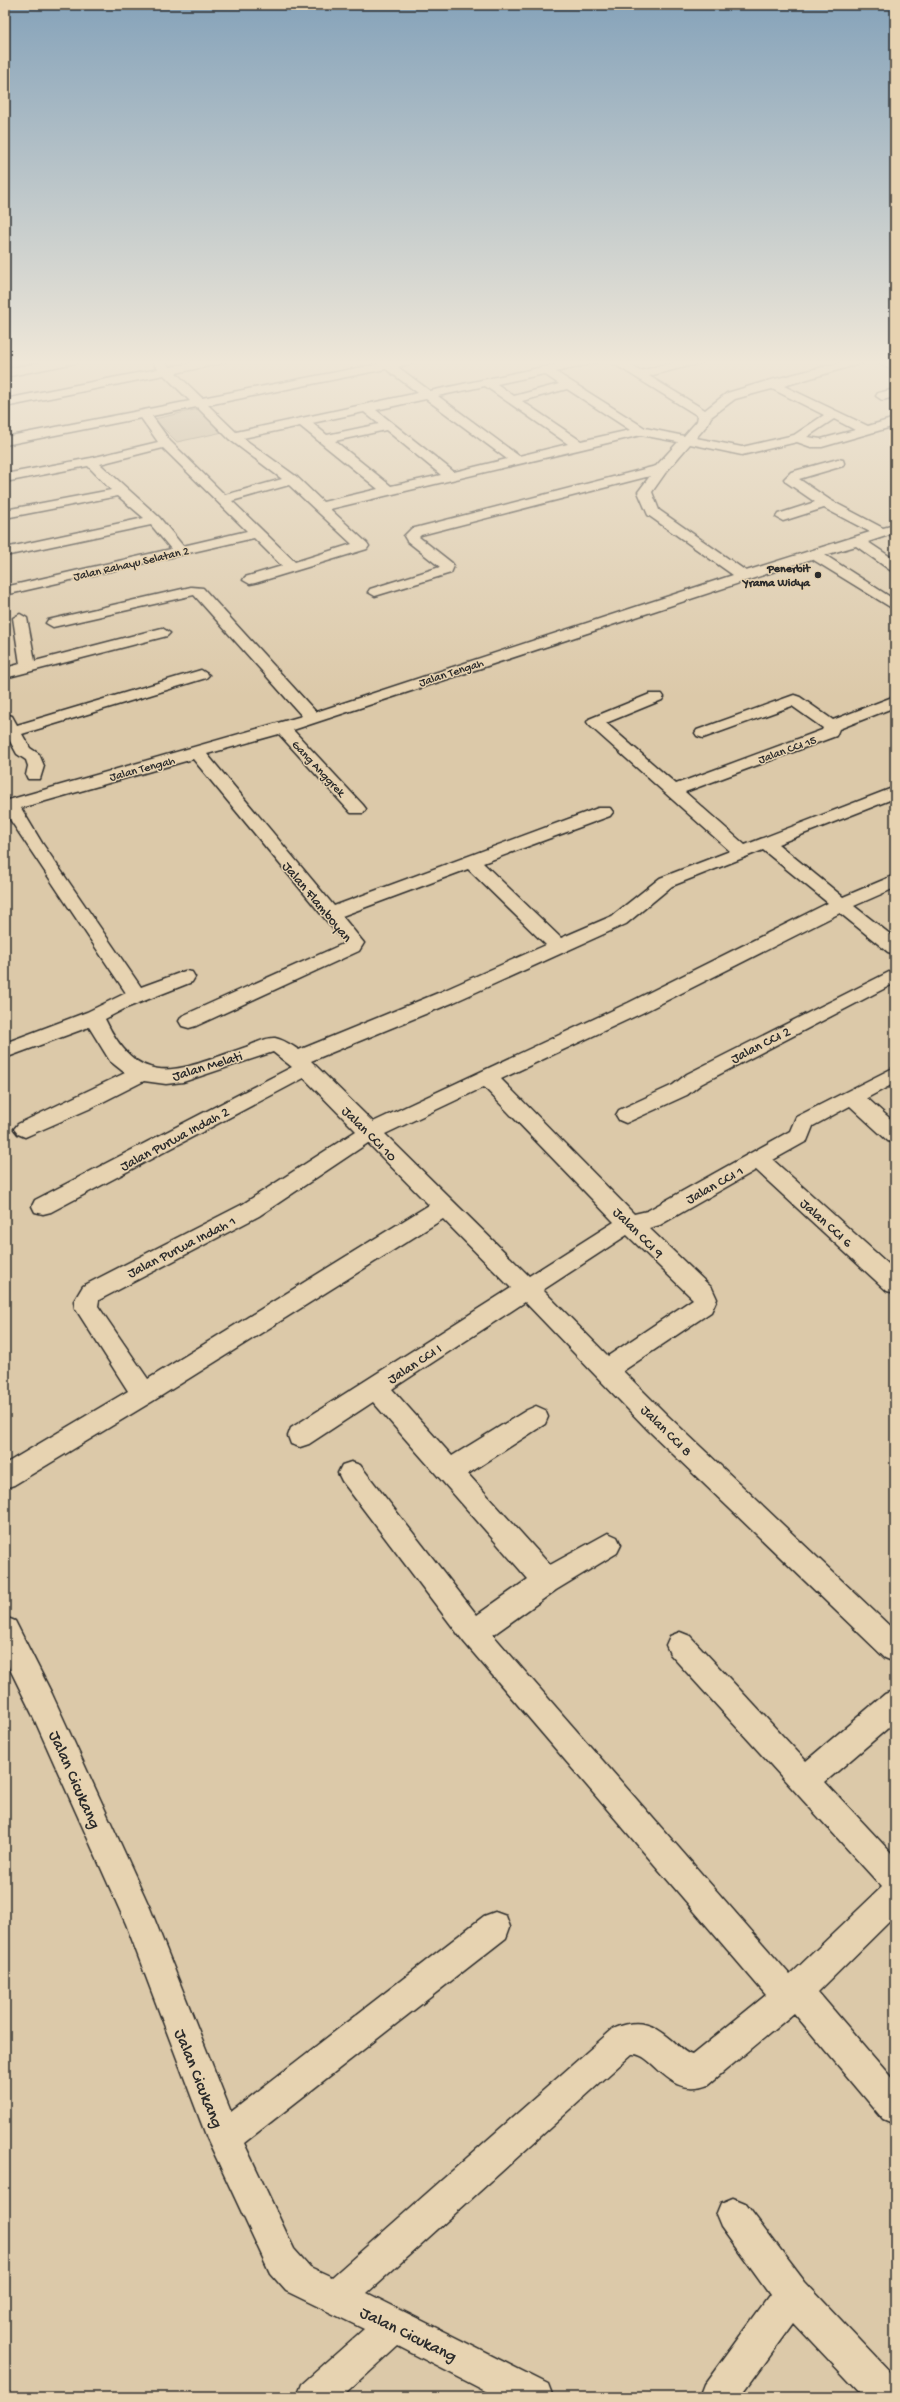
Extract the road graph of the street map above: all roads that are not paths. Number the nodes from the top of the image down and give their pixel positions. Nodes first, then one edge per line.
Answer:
1 (37, 472) edge
2 (101, 472) edge
3 (194, 472) edge
4 (281, 472) edge
5 (364, 472) edge
6 (446, 472) edge
7 (467, 472) edge
8 (650, 472) edge
9 (660, 472) edge
10 (806, 472) edge
11 (451, 476) junction
12 (5, 478) edge
13 (625, 479) junction
14 (292, 480) junction
15 (388, 491) junction
16 (120, 492) junction
17 (648, 498) junction
18 (221, 500) junction
19 (825, 503) junction
20 (321, 507) junction
21 (5, 514) edge
22 (783, 517) dead end
23 (154, 520) junction
24 (895, 529) edge
25 (257, 533) junction
26 (881, 533) junction
27 (857, 540) junction
28 (5, 552) edge
29 (181, 552) junction
30 (813, 554) junction
31 (895, 567) edge
32 (293, 568) junction
33 (750, 574) junction
34 (250, 580) dead end
35 (5, 591) edge
36 (374, 592) dead end
37 (895, 606) edge
38 (20, 618) dead end
39 (53, 623) dead end
40 (162, 634) dead end
41 (28, 667) junction
42 (5, 673) edge
43 (201, 675) dead end
44 (656, 697) dead end
45 (893, 704) edge
46 (313, 718) junction
47 (831, 726) junction
48 (282, 728) junction
49 (703, 733) dead end
50 (12, 736) edge
51 (198, 752) junction
52 (673, 790) junction
53 (895, 792) edge
54 (43, 796) junction
55 (8, 806) edge
56 (357, 809) dead end
57 (604, 812) dead end
58 (766, 844) junction
59 (741, 851) junction
60 (470, 860) junction
61 (895, 881) edge
62 (840, 905) junction
63 (329, 914) junction
64 (559, 947) junction
65 (895, 948) edge
66 (895, 975) edge
67 (185, 978) dead end
68 (137, 995) junction
69 (94, 1017) junction
70 (188, 1022) dead end
71 (5, 1051) edge
72 (301, 1064) junction
73 (141, 1074) junction
74 (895, 1074) edge
75 (487, 1077) junction
76 (852, 1096) junction
77 (626, 1114) dead end
78 (25, 1129) dead end
79 (370, 1132) junction
80 (895, 1135) edge
81 (758, 1159) junction
82 (43, 1206) dead end
83 (444, 1207) junction
84 (629, 1224) junction
85 (895, 1284) edge
86 (528, 1290) junction
87 (607, 1369) junction
88 (376, 1388) junction
89 (144, 1394) junction
90 (536, 1417) dead end
91 (300, 1436) dead end
92 (449, 1472) junction
93 (351, 1473) dead end
94 (5, 1478) edge
95 (608, 1545) dead end
96 (547, 1581) junction
97 (5, 1630) edge
98 (474, 1633) junction
99 (680, 1645) dead end
100 (895, 1649) edge
101 (895, 1704) edge
102 (805, 1780) junction
103 (895, 1879) edge
104 (895, 1895) edge
105 (495, 1927) dead end
106 (792, 1994) junction
107 (895, 2107) edge
108 (224, 2138) junction
109 (733, 2215) dead end
110 (792, 2295) junction
111 (335, 2298) junction
112 (395, 2325) junction
113 (315, 2397) edge
114 (535, 2397) edge
115 (718, 2397) edge
116 (889, 2397) edge

1 - 12 street
2 - 16 street
3 - 18 street
4 - 14 street
5 - 15 street
6 - 11 street
7 - 11 street
8 - 13 street
9 - 17 street
10 - 19 street
11 - 15 street
13 - 17 street
13 - 36 street
14 - 18 street
14 - 20 street
15 - 20 street
16 - 21 street
16 - 23 street
17 - 33 street
18 - 25 street
19 - 22 street
19 - 26 street
20 - 32 street
23 - 28 street
23 - 29 street
24 - 26 street, Jalan Tengah
25 - 29 street, Jalan Rahayu Selatan 2
25 - 32 street
26 - 27 street, Jalan Tengah
27 - 30 street, Jalan Tengah
27 - 31 street
29 - 35 street, Jalan Rahayu Selatan 2
30 - 33 street, Jalan Tengah
30 - 37 street
32 - 34 street
33 - 46 street, Jalan Tengah
38 - 41 street
39 - 46 street
40 - 41 street
41 - 42 street
43 - 50 street
44 - 52 street
45 - 47 street, Jalan CCI 15
46 - 48 street, Jalan Tengah
47 - 49 street
47 - 52 street, Jalan CCI 15
48 - 51 street, Jalan Tengah
48 - 56 street, Gang Anggrek
50 - 54 street
51 - 54 street, Jalan Tengah
51 - 63 street, Jalan Flamboyan
52 - 59 street
53 - 58 street, Jalan Purwa Indah 2
54 - 55 street, Jalan Tengah
55 - 68 street
57 - 60 street
58 - 59 street, Jalan Purwa Indah 2
58 - 62 street
59 - 64 street, Jalan Purwa Indah 2
60 - 63 street
60 - 64 street
61 - 62 street, Jalan Purwa Indah 1
62 - 65 street
62 - 75 street, Jalan Purwa Indah 1
63 - 70 street, Jalan Flamboyan
64 - 72 street, Jalan Purwa Indah 2
66 - 77 street, Jalan CCI 2
67 - 68 street
68 - 69 street
69 - 71 street
69 - 73 street, Jalan Melati
72 - 73 street, Jalan Melati
72 - 79 street, Jalan CCI 10
72 - 82 street, Jalan Purwa Indah 2
73 - 78 street
74 - 76 street, Jalan CCI 1
75 - 79 street, Jalan Purwa Indah 1
75 - 84 street, Jalan CCI 9
76 - 80 street
76 - 81 street, Jalan CCI 1
79 - 83 street, Jalan CCI 10
79 - 89 street, Jalan Purwa Indah 1
81 - 84 street, Jalan CCI 1
81 - 85 street, Jalan CCI 6
83 - 86 street, Jalan CCI 8
83 - 89 street
84 - 86 street, Jalan CCI 1
84 - 87 street, Jalan CCI 9
86 - 87 street, Jalan CCI 8
86 - 88 street, Jalan CCI I
87 - 100 street, Jalan CCI 8
88 - 91 street, Jalan CCI I
88 - 92 street
89 - 94 street
90 - 92 street
92 - 96 street
93 - 98 street
95 - 96 street
96 - 98 street
97 - 108 street, Jalan Cicukang
98 - 106 street
99 - 102 street
101 - 102 street
102 - 103 street
104 - 106 street
105 - 108 street
106 - 107 street
106 - 111 street
108 - 111 street, Jalan Cicukang
109 - 110 street
110 - 115 street
110 - 116 street
111 - 112 street, Jalan Cicukang
112 - 113 street
112 - 114 street, Jalan Cicukang

